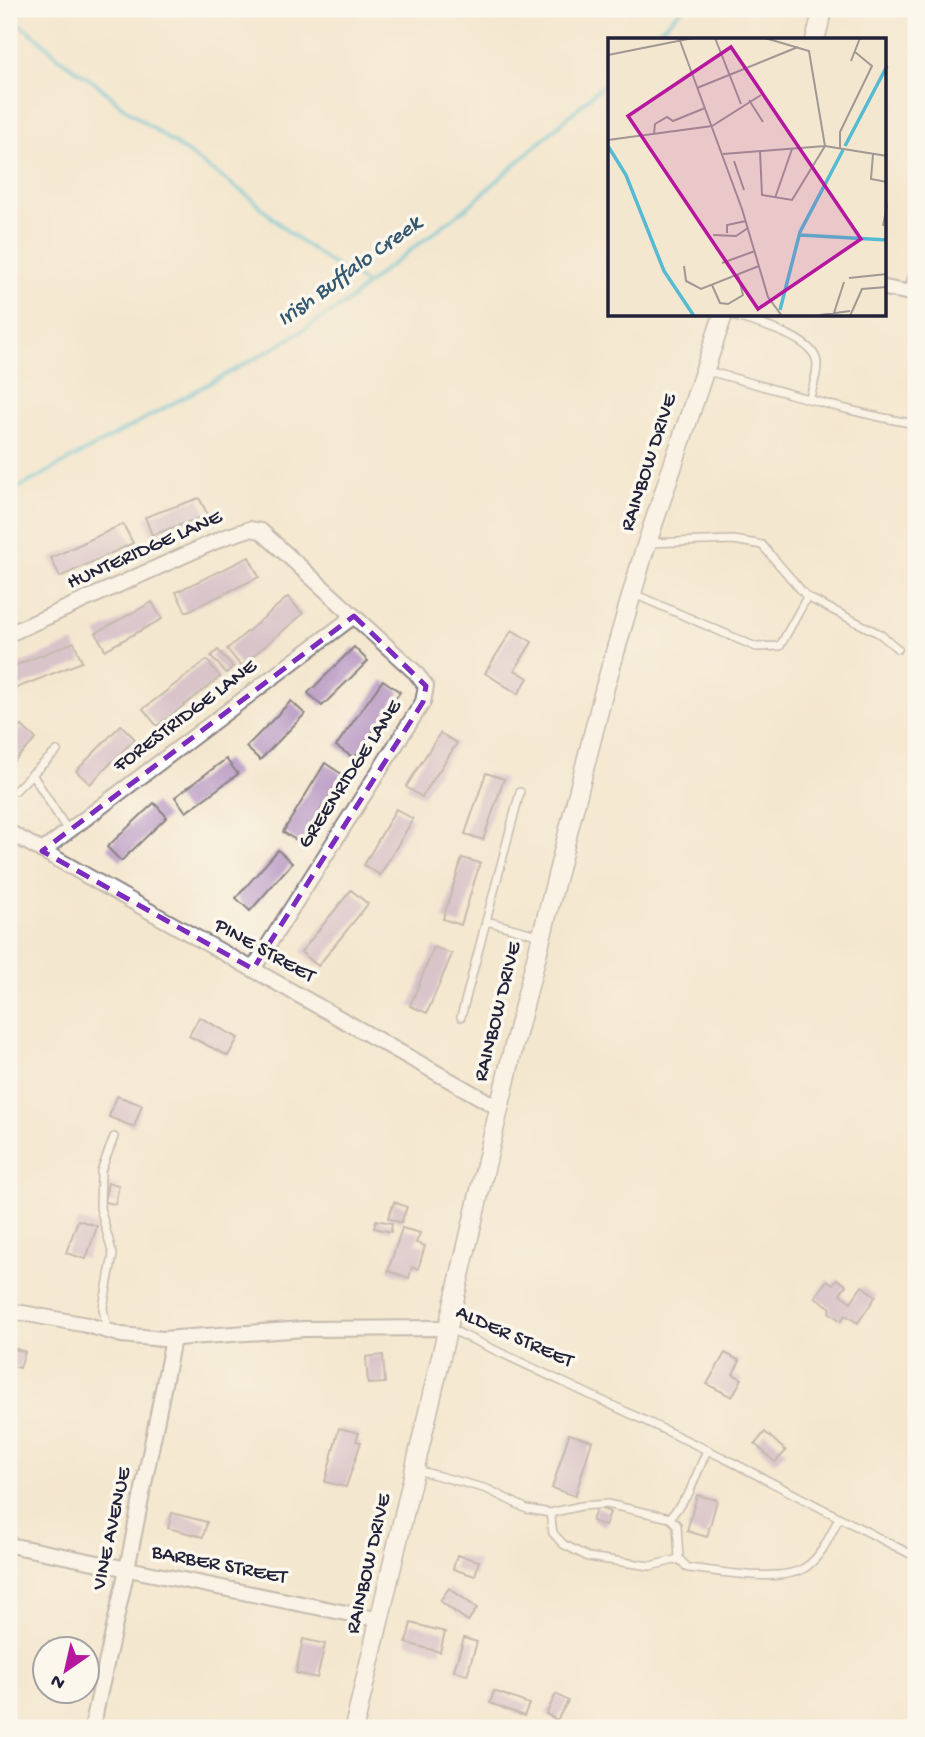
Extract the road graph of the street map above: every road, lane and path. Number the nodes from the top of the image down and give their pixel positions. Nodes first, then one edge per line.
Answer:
1 (823, 9) edge
2 (816, 38) edge
3 (916, 277) edge
4 (886, 288) edge
5 (914, 294) edge
6 (722, 317) edge
7 (736, 317) edge
8 (705, 370) junction
9 (810, 398) junction
10 (916, 424) edge
11 (647, 544) junction
12 (631, 593) junction
13 (807, 597) junction
14 (354, 616) junction
15 (9, 634) edge
16 (898, 649) dead end
17 (57, 751) dead end
18 (32, 774) junction
19 (15, 791) dead end
20 (520, 792) dead end
21 (9, 832) edge
22 (68, 832) junction
23 (42, 851) junction
24 (486, 920) junction
25 (542, 936) junction
26 (253, 969) junction
27 (461, 1017) dead end
28 (499, 1108) junction
29 (114, 1137) dead end
30 (17, 1312) dead end
31 (448, 1328) junction
32 (108, 1331) junction
33 (173, 1339) junction
34 (707, 1450) junction
35 (415, 1469) junction
36 (550, 1513) junction
37 (670, 1518) junction
38 (839, 1518) junction
39 (9, 1545) edge
40 (916, 1557) edge
41 (679, 1559) junction
42 (127, 1569) junction
43 (381, 1620) junction
44 (92, 1728) edge
45 (354, 1728) edge

1 - 2 street
3 - 5 street
4 - 5 street
6 - 8 street, RAINBOW DRIVE
7 - 9 lane
8 - 9 lane
8 - 11 street, RAINBOW DRIVE
9 - 10 lane
11 - 12 street, RAINBOW DRIVE
11 - 13 lane
12 - 13 lane
12 - 25 street, RAINBOW DRIVE
13 - 16 lane
14 - 15 street, HUNTERIDGE LANE
14 - 22 street, FORESTRIDGE LANE
14 - 26 street, GREENRIDGE LANE
17 - 18 lane
18 - 19 lane
18 - 22 lane
20 - 24 lane
21 - 23 street, PINE STREET
22 - 23 street, FORESTRIDGE LANE
23 - 26 street, PINE STREET
24 - 25 lane
24 - 27 lane
25 - 28 street, RAINBOW DRIVE
26 - 28 street, PINE STREET
28 - 31 street, RAINBOW DRIVE
29 - 32 lane
30 - 32 street, ALDER STREET
31 - 33 street, ALDER STREET
31 - 34 lane, ALDER STREET
31 - 35 street, RAINBOW DRIVE
32 - 33 street, ALDER STREET
33 - 42 street, VINE AVENUE
34 - 37 lane
34 - 38 lane, ALDER STREET
35 - 36 lane
35 - 43 street, RAINBOW DRIVE
36 - 37 lane
36 - 41 lane
37 - 41 lane
38 - 40 lane, ALDER STREET
38 - 41 lane
39 - 42 street, BARBER STREET
42 - 43 street, BARBER STREET
42 - 44 street, VINE AVENUE
43 - 45 street, RAINBOW DRIVE

